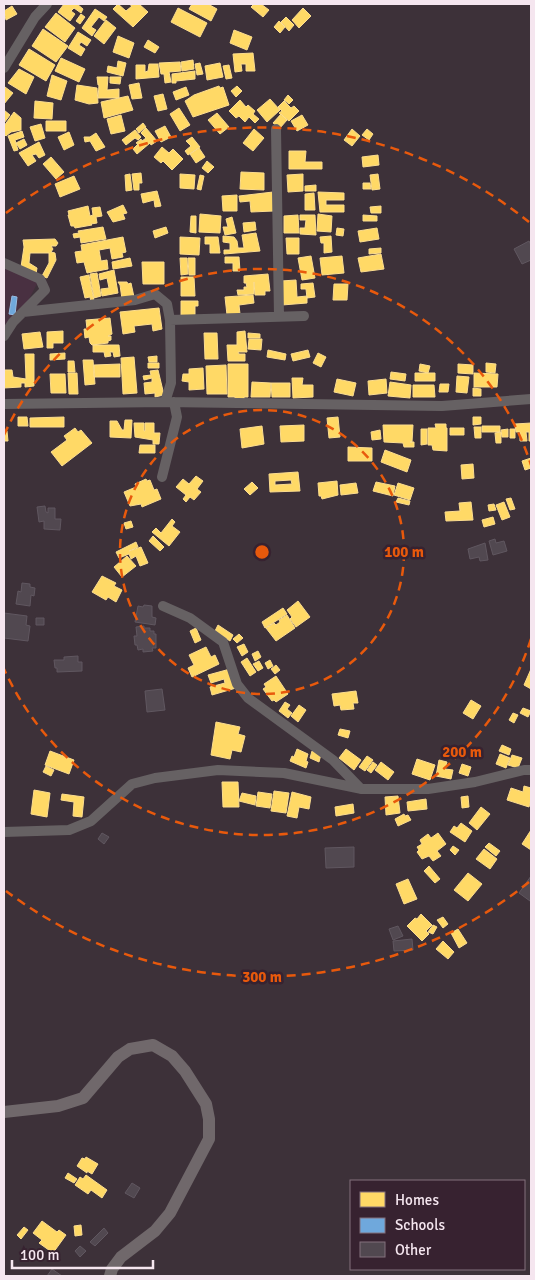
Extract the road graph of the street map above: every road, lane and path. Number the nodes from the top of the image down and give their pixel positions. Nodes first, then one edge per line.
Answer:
1 (47, 4) edge
2 (4, 68) edge
3 (276, 129) dead end
4 (4, 263) edge
5 (23, 312) junction
6 (279, 316) junction
7 (304, 316) dead end
8 (170, 320) junction
9 (4, 336) edge
10 (531, 399) edge
11 (170, 402) junction
12 (4, 404) edge
13 (162, 476) dead end
14 (163, 606) dead end
15 (531, 770) edge
16 (362, 789) junction
17 (4, 832) edge
18 (4, 1112) edge
19 (110, 1276) edge

1 - 2 street
3 - 6 street
4 - 5 street
5 - 8 street
5 - 9 street
6 - 7 street
6 - 8 street
8 - 11 street
10 - 11 street
11 - 12 street
11 - 13 street
14 - 16 street
15 - 16 street
16 - 17 street
18 - 19 main road

